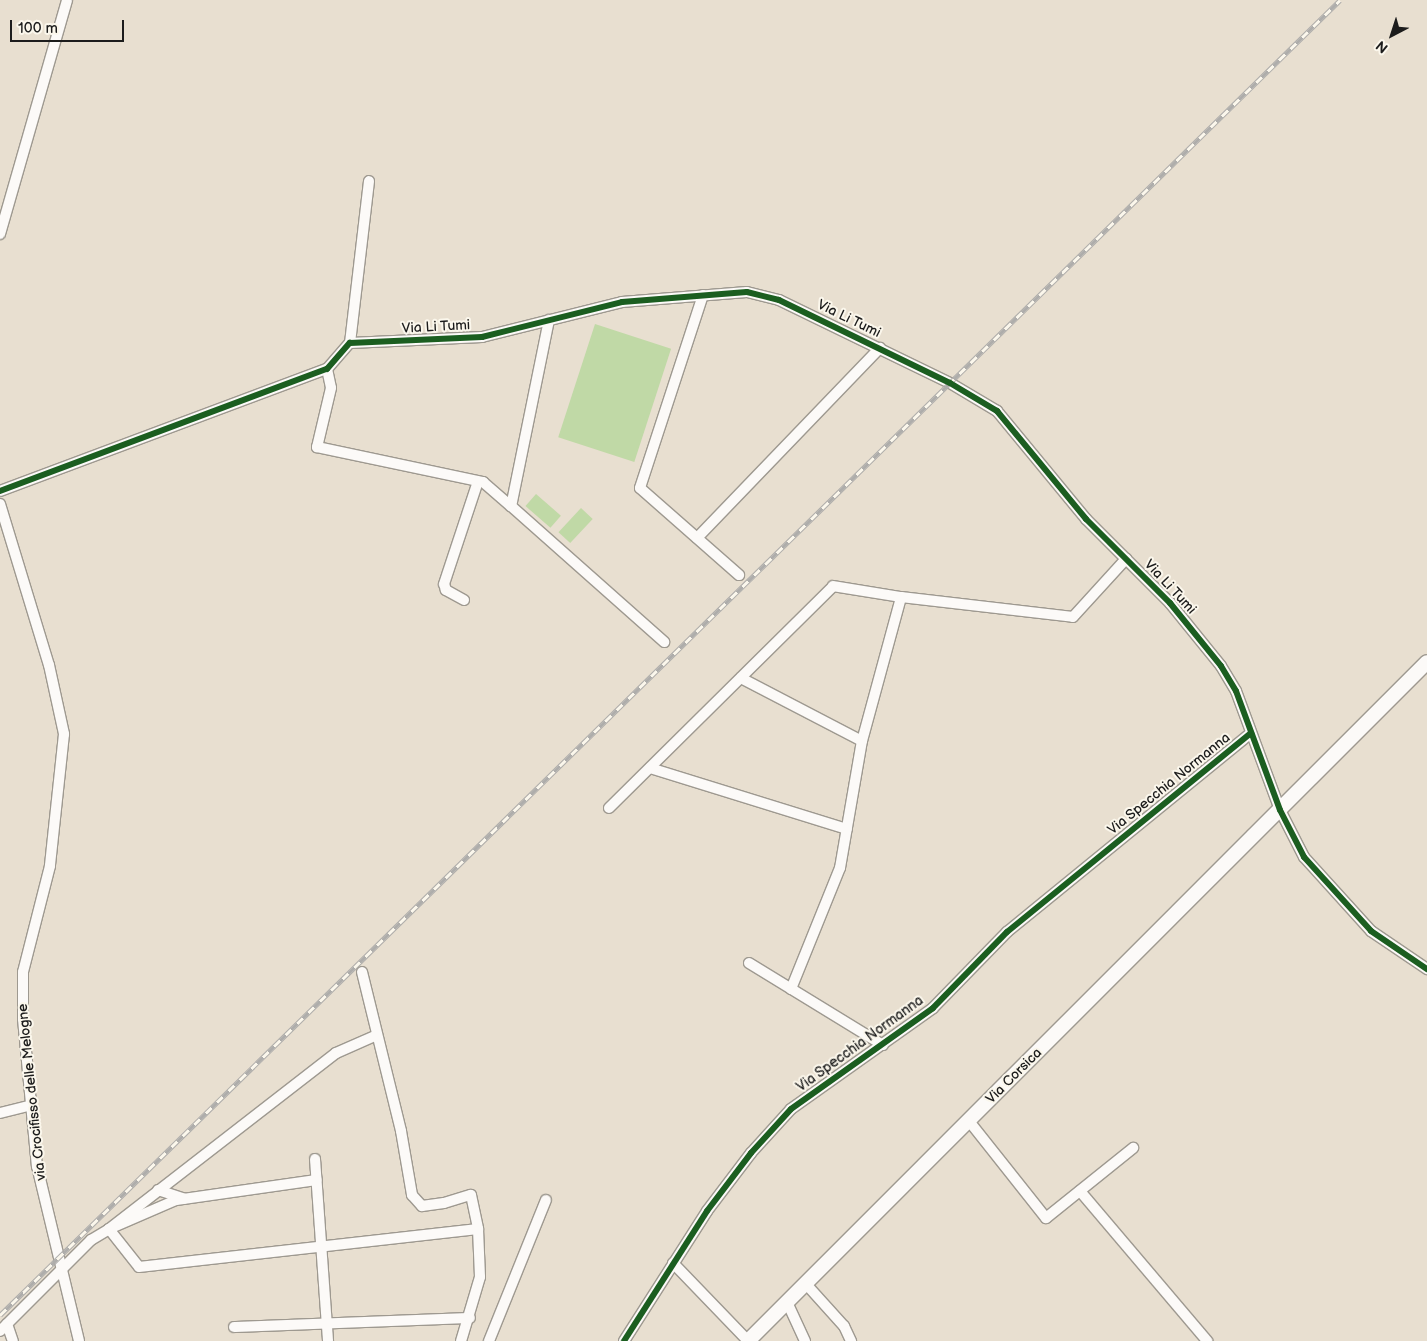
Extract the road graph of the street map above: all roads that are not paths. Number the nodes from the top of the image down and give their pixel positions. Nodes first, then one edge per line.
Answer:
1 (66, 0) edge
2 (368, 181) dead end
3 (0, 234) edge
4 (703, 295) junction
5 (549, 320) junction
6 (350, 344) junction
7 (880, 348) junction
8 (327, 369) junction
9 (478, 481) junction
10 (0, 491) edge
11 (0, 504) edge
12 (512, 506) junction
13 (697, 538) junction
14 (1126, 559) junction
15 (739, 575) dead end
16 (902, 596) junction
17 (464, 600) dead end
18 (664, 642) dead end
19 (1427, 662) edge
20 (741, 678) junction
21 (1251, 733) junction
22 (862, 741) junction
23 (650, 768) junction
24 (609, 808) dead end
25 (1280, 810) junction
26 (847, 829) junction
27 (749, 963) dead end
28 (1427, 969) edge
29 (362, 972) dead end
30 (791, 989) junction
31 (377, 1035) junction
32 (883, 1045) junction
33 (31, 1105) junction
34 (0, 1113) edge
35 (969, 1121) junction
36 (1132, 1148) dead end
37 (315, 1159) dead end
38 (317, 1180) junction
39 (158, 1190) junction
40 (1080, 1191) junction
41 (186, 1199) junction
42 (546, 1200) dead end
43 (109, 1229) junction
44 (478, 1229) junction
45 (322, 1247) junction
46 (673, 1263) junction
47 (61, 1270) junction
48 (806, 1284) junction
49 (787, 1302) junction
50 (470, 1318) junction
51 (327, 1323) junction
52 (4, 1327) edge
53 (234, 1327) dead end
54 (13, 1341) edge
55 (79, 1341) edge
56 (328, 1341) edge
57 (461, 1341) edge
58 (489, 1341) edge
59 (624, 1341) edge
60 (748, 1341) edge
61 (805, 1341) edge
62 (851, 1341) edge
63 (1208, 1341) edge

1 - 3 street
2 - 6 street
4 - 5 street, Via Li Tumi
4 - 7 street, Via Li Tumi
4 - 13 street
5 - 6 street, Via Li Tumi
5 - 12 street
6 - 8 street
7 - 13 street
7 - 14 street, Via Li Tumi
8 - 9 street
8 - 10 street
9 - 12 street
9 - 17 street
11 - 33 street, via Crocifisso delle Melogne
12 - 18 street
13 - 15 street
14 - 16 street
14 - 21 street, Via Li Tumi
16 - 20 street
16 - 22 street
19 - 25 main road, Via Corsica
20 - 22 street
20 - 23 street
21 - 25 street, Via Li Tumi
21 - 32 street, Via Specchia Normanna
22 - 26 street
23 - 24 street
23 - 26 street
25 - 28 street, Via Li Tumi
25 - 35 main road, Via Corsica
26 - 30 street
27 - 30 street
29 - 31 street
30 - 32 street
31 - 39 street
31 - 44 street
32 - 46 street, Via Specchia Normanna
33 - 34 street
33 - 47 street, via Crocifisso delle Melogne
35 - 40 street
35 - 48 main road, Via Corsica
36 - 40 street
37 - 38 street
38 - 41 street
38 - 45 street
39 - 41 street
39 - 43 street
40 - 63 street
41 - 43 street
42 - 58 street
43 - 45 street
43 - 47 street
44 - 45 street
44 - 50 street
45 - 51 street
46 - 59 street, Via Specchia Normanna
46 - 60 street
47 - 52 street
47 - 55 street, via Crocifisso delle Melogne
48 - 49 main road, Via Corsica
48 - 62 street
49 - 60 main road, Via Corsica
49 - 61 street
50 - 51 street
50 - 57 street
51 - 53 street
51 - 56 street
52 - 54 street

